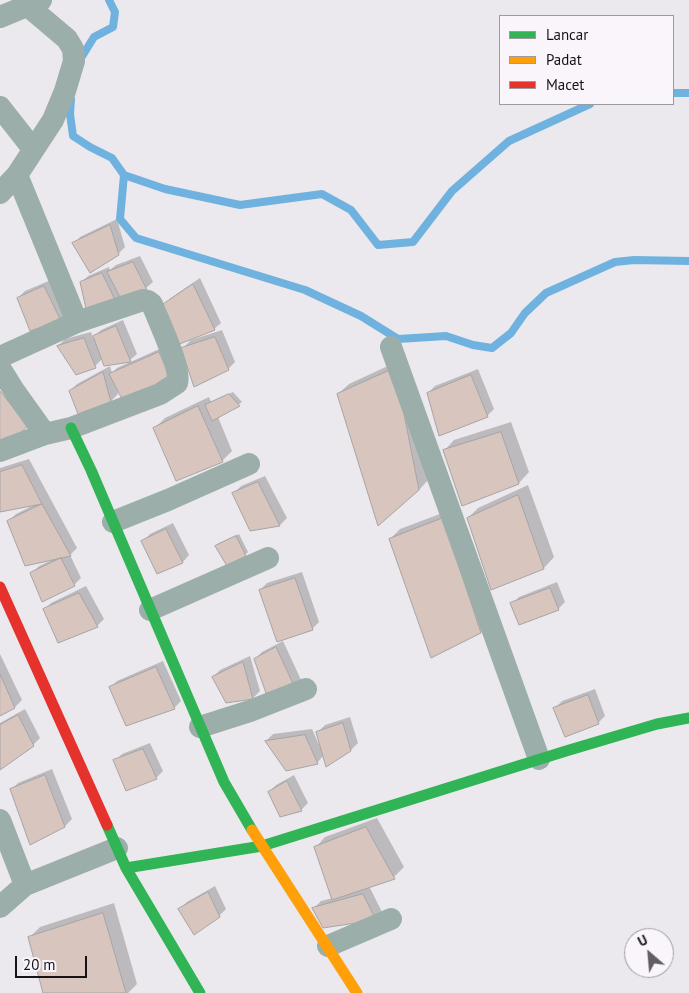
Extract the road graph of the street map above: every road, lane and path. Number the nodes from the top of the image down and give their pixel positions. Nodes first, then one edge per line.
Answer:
1 (35, 3) edge
2 (0, 17) edge
3 (0, 107) edge
4 (32, 149) junction
5 (17, 175) junction
6 (0, 193) edge
7 (77, 322) junction
8 (391, 347) dead end
9 (0, 357) edge
10 (0, 368) edge
11 (71, 428) junction
12 (45, 434) junction
13 (0, 451) edge
14 (249, 464) dead end
15 (113, 522) junction
16 (268, 558) dead end
17 (0, 588) edge
18 (150, 610) junction
19 (306, 689) dead end
20 (689, 718) edge
21 (200, 727) junction
22 (539, 759) junction
23 (0, 820) edge
24 (262, 846) junction
25 (117, 848) junction
26 (126, 868) junction
27 (25, 885) junction
28 (0, 907) edge
29 (391, 920) dead end
30 (328, 946) junction
31 (195, 992) edge
32 (357, 993) edge

1 - 2 street
1 - 4 street
3 - 4 street
4 - 5 street
5 - 6 street
5 - 7 street
7 - 9 street
7 - 11 street
8 - 22 street
10 - 12 street
11 - 12 street
11 - 15 street
12 - 13 street
14 - 15 street
15 - 18 street
16 - 18 street
17 - 25 street
18 - 21 street
19 - 21 street
20 - 22 street
21 - 24 street
22 - 24 street
23 - 27 street
24 - 26 street
24 - 30 street
25 - 26 street
25 - 27 street
26 - 31 street
27 - 28 street
29 - 30 street
30 - 32 street

